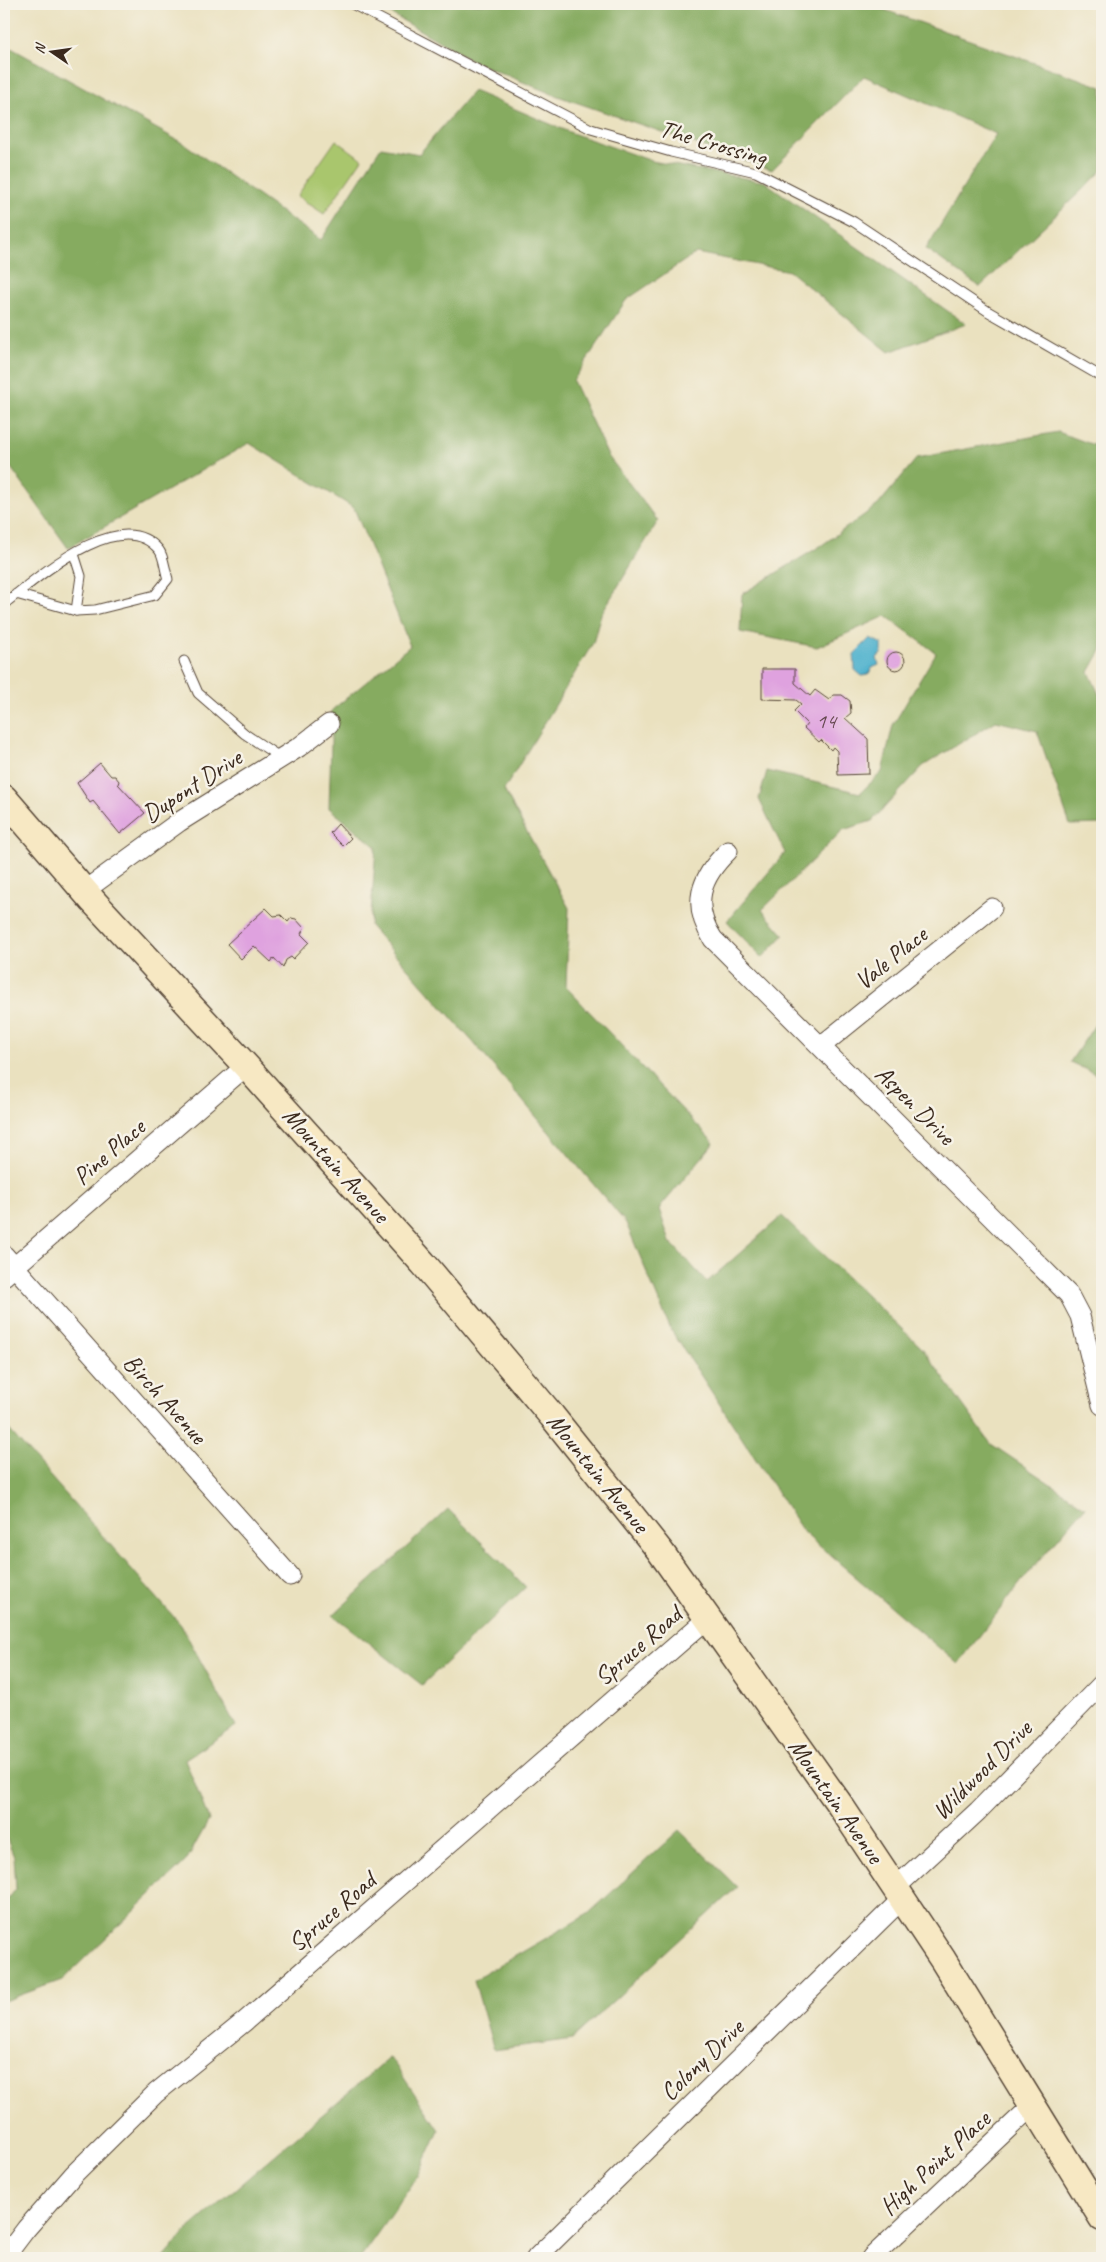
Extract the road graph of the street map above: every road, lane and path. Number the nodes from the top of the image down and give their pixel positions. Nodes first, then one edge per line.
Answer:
1 (352, 4) edge
2 (1102, 377) edge
3 (74, 554) junction
4 (16, 594) junction
5 (4, 604) edge
6 (76, 611) junction
7 (184, 661) dead end
8 (329, 724) dead end
9 (282, 758) junction
10 (4, 798) edge
11 (728, 851) dead end
12 (84, 891) junction
13 (992, 908) dead end
14 (821, 1046) junction
15 (246, 1066) junction
16 (7, 1266) edge
17 (1102, 1405) edge
18 (290, 1576) dead end
19 (708, 1618) junction
20 (1102, 1684) edge
21 (899, 1893) junction
22 (1034, 2104) junction
23 (1102, 2218) edge
24 (4, 2258) edge
25 (536, 2258) edge
26 (871, 2258) edge

1 - 2 lane, The Crossing
3 - 4 lane
3 - 6 lane
3 - 6 lane
4 - 5 lane
4 - 6 lane
7 - 9 lane
8 - 9 street, Dupont Drive
9 - 12 street, Dupont Drive
10 - 12 street, Mountain Avenue
11 - 14 street, Aspen Drive
12 - 15 street, Mountain Avenue
13 - 14 street, Vale Place
14 - 17 street, Aspen Drive
15 - 16 street, Pine Place
15 - 19 street, Mountain Avenue
16 - 18 street, Birch Avenue
19 - 21 street, Mountain Avenue
19 - 24 street, Spruce Road
20 - 21 street, Wildwood Drive
21 - 22 street, Mountain Avenue
21 - 25 street, Colony Drive
22 - 23 street, Mountain Avenue
22 - 26 street, High Point Place

